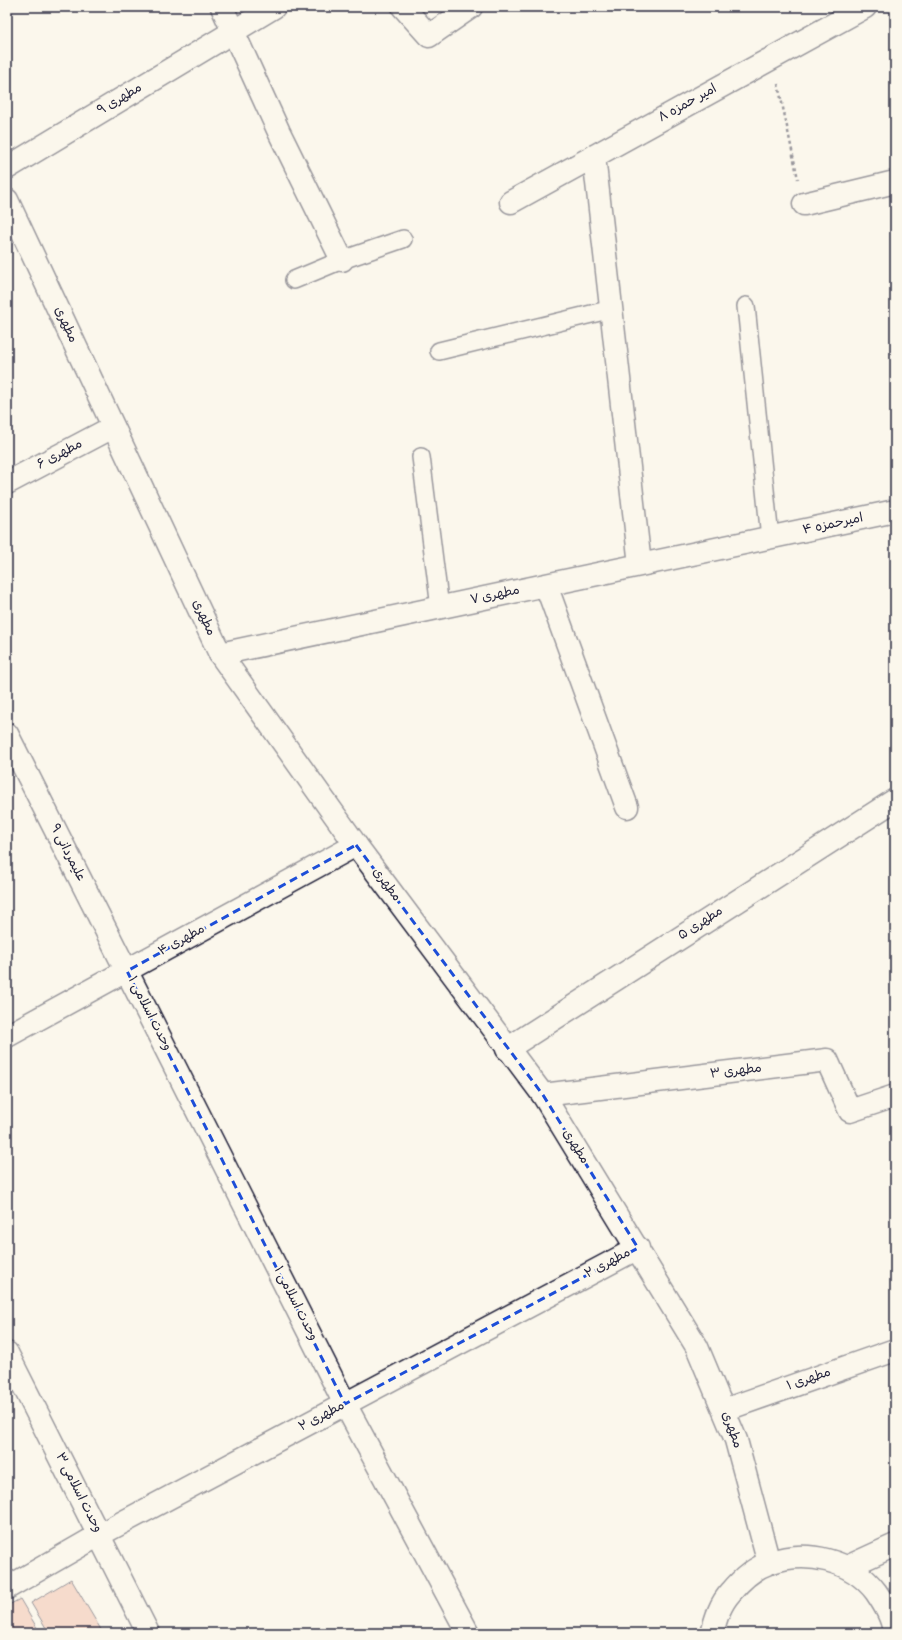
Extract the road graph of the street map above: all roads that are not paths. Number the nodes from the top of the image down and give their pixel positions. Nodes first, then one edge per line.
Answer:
1 (222, 7) edge
2 (274, 7) edge
3 (403, 7) edge
4 (471, 7) edge
5 (866, 7) edge
6 (233, 31) junction
7 (594, 156) junction
8 (7, 168) edge
9 (895, 182) edge
10 (7, 200) edge
11 (511, 202) dead end
12 (804, 204) road end
13 (403, 239) dead end
14 (342, 260) junction
15 (294, 280) dead end
16 (746, 306) dead end
17 (612, 309) junction
18 (439, 351) dead end
19 (113, 427) junction
20 (421, 457) dead end
21 (7, 483) edge
22 (895, 512) edge
23 (770, 538) junction
24 (640, 565) junction
25 (546, 585) junction
26 (440, 608) junction
27 (220, 654) junction
28 (7, 734) edge
29 (895, 800) edge
30 (627, 807) dead end
31 (356, 845) junction
32 (127, 972) junction
33 (7, 1036) edge
34 (507, 1049) junction
35 (543, 1095) junction
36 (895, 1096) edge
37 (638, 1248) junction
38 (895, 1350) edge
39 (7, 1353) edge
40 (345, 1404) junction
41 (724, 1410) junction
42 (99, 1535) junction
43 (895, 1545) edge
44 (769, 1563) junction
45 (847, 1567) junction
46 (7, 1588) edge
47 (894, 1628) edge
48 (148, 1633) edge
49 (468, 1633) edge
50 (712, 1633) edge

1 - 6 street
2 - 6 street, مطهری ۹
3 - 4 street
5 - 7 street, امیر حمزه ۸
6 - 8 street, مطهری ۹
6 - 14 street
7 - 11 street, امیر حمزه ۸
7 - 17 street
9 - 12 street
10 - 19 street, مطهری
13 - 14 lane
14 - 15 lane
16 - 23 lane
17 - 18 lane
17 - 24 street
19 - 21 street, مطهری ۶
19 - 27 street, مطهری
20 - 26 lane
22 - 23 street, امیرحمزه ۴
23 - 24 street, مطهری ۷
24 - 25 street, مطهری ۷
25 - 26 street, مطهری ۷
25 - 30 street
26 - 27 street, مطهری ۷
27 - 31 street, مطهری
28 - 32 street, علیمردانی ۹
29 - 34 street, مطهری ۵
31 - 32 street, مطهری ۴
31 - 34 street, مطهری
32 - 33 street, مطهری ۴
32 - 40 street, وحدت اسلامی ۱
34 - 35 street, مطهری
35 - 36 street, مطهری ۳
35 - 37 street, مطهری
37 - 40 street, مطهری ۲
37 - 41 street, مطهری
38 - 41 street, مطهری ۱
39 - 42 street, وحدت اسلامی ۳
40 - 42 street, مطهری ۲
40 - 49 street, وحدت اسلامی ۱
41 - 44 street, مطهری
42 - 46 street, مطهری ۲
42 - 48 street, وحدت اسلامی ۳
43 - 45 street
44 - 45 street
44 - 50 street
45 - 47 street

